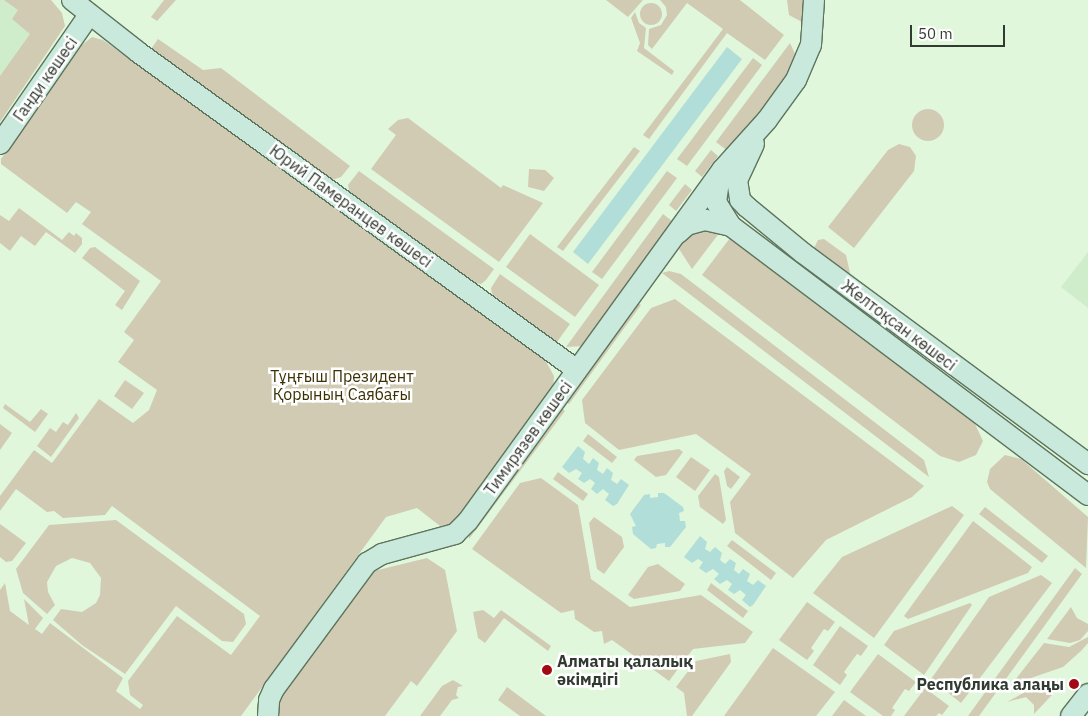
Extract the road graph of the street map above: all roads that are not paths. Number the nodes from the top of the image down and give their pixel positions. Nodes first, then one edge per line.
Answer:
1 (72, 0) edge
2 (814, 0) edge
3 (89, 15) junction
4 (767, 120) junction
5 (0, 144) edge
6 (742, 169) joint
7 (722, 170) junction
8 (731, 226) junction
9 (666, 244) junction
10 (577, 370) junction
11 (1018, 414) junction
12 (1004, 431) junction
13 (1037, 456) junction
14 (1088, 464) edge
15 (1088, 495) edge
16 (1088, 503) edge
17 (1088, 694) edge
18 (268, 716) edge
19 (1071, 716) edge

1 - 3 street, Юрий Памеранцев көшесі
2 - 4 street, Тимирязев көшесі
3 - 5 street, Ганди көшесі
3 - 10 street, Юрий Памеранцев көшесі
4 - 6 street, Тимирязев көшесі
4 - 7 street, Тимирязев көшесі
6 - 11 street, Желтоқсан көшесі
7 - 8 street
7 - 9 street, Тимирязев көшесі
8 - 9 street
8 - 12 street, Желтоқсан көшесі
9 - 10 street, Тимирязев көшесі
10 - 18 street, Тимирязев көшесі
11 - 12 street
11 - 14 street, Желтоқсан көшесі
12 - 13 street, Желтоқсан көшесі
13 - 15 street
13 - 16 street
17 - 19 street

